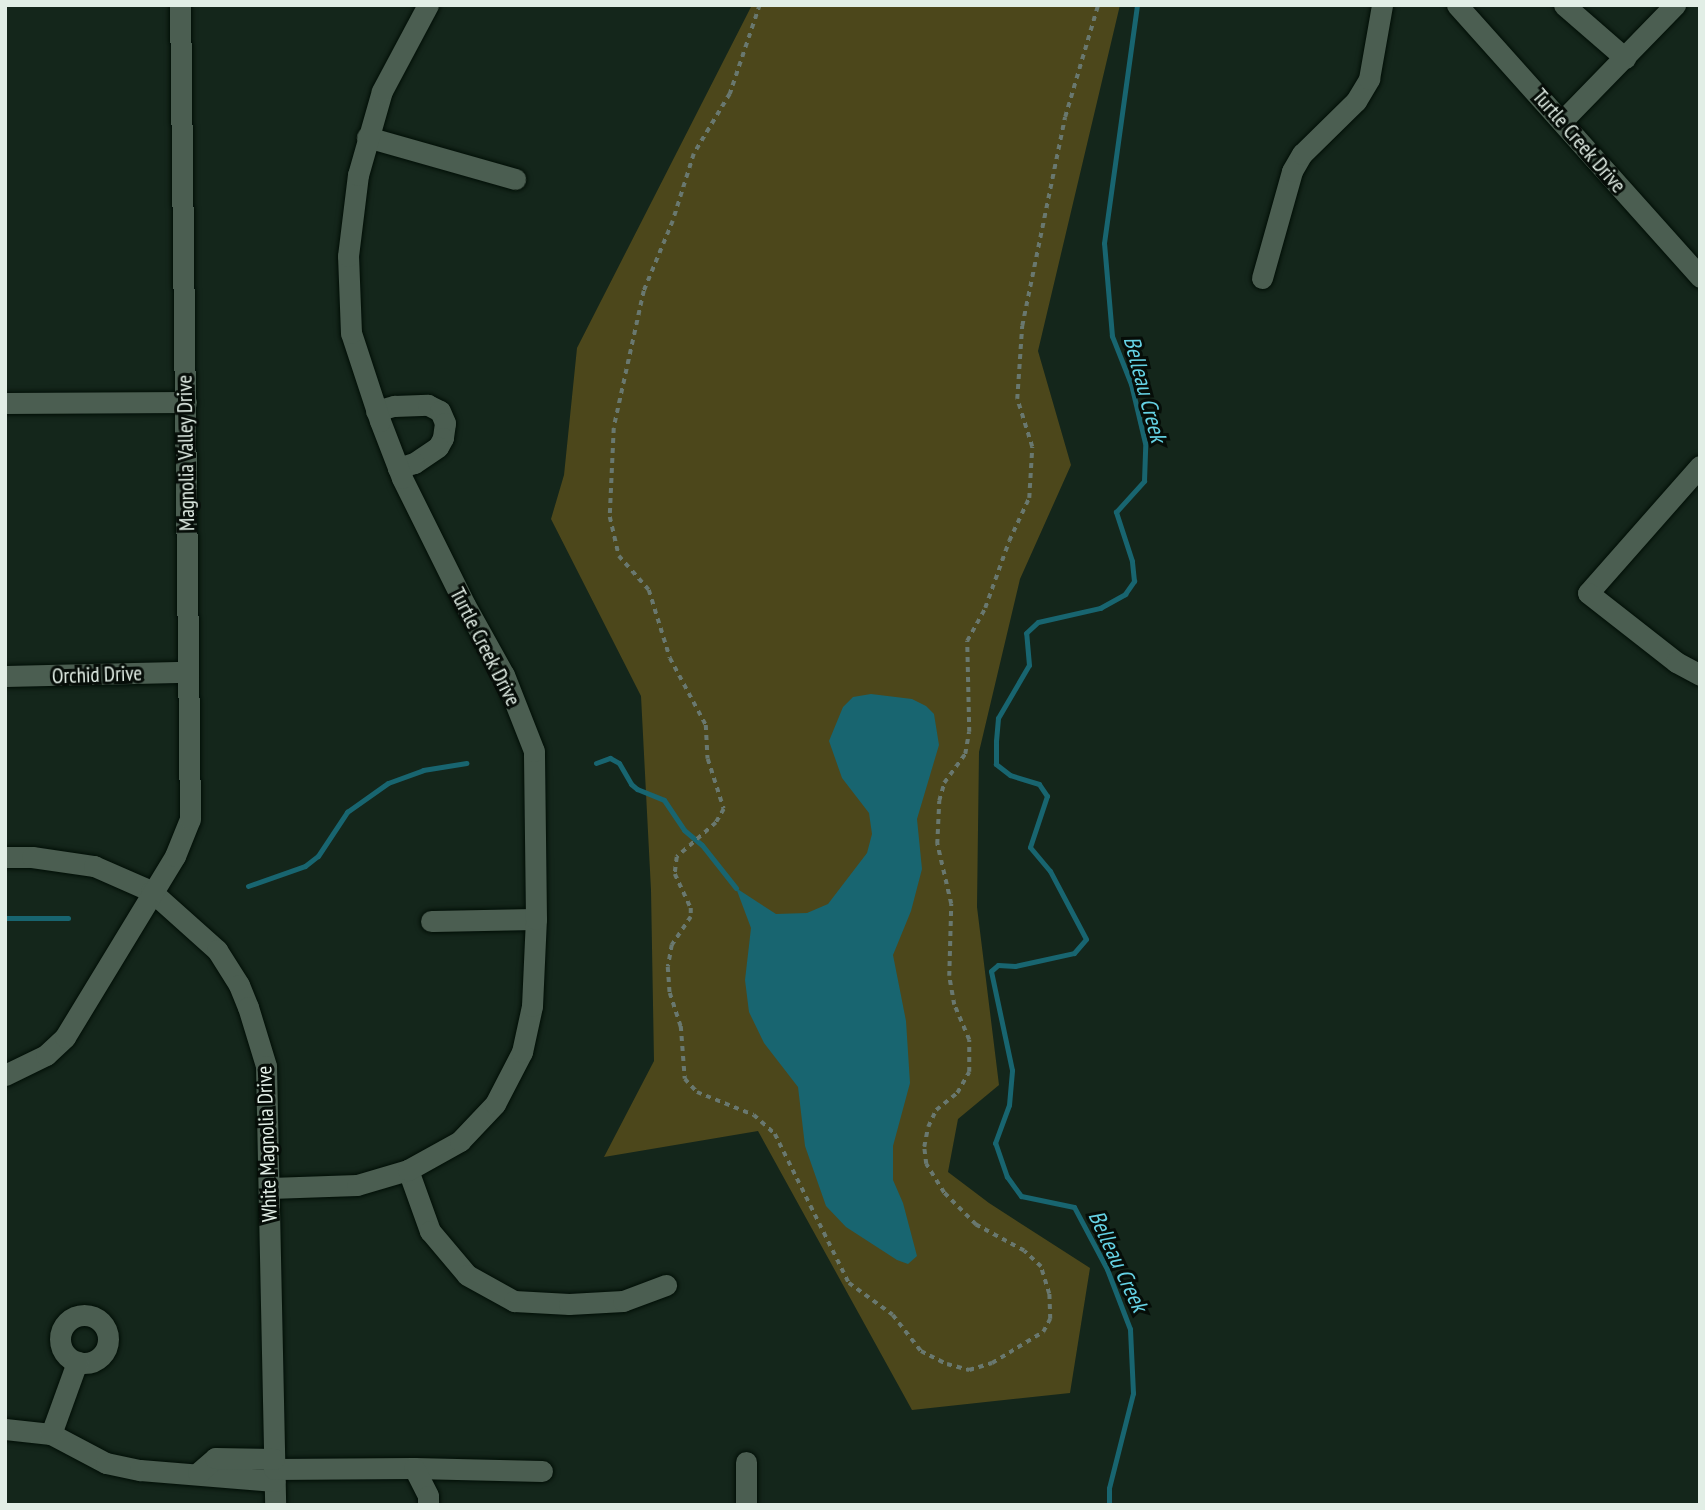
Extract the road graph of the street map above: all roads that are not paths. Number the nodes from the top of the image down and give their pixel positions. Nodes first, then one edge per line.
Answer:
1 (180, 5) edge
2 (428, 5) edge
3 (1382, 5) edge
4 (1457, 5) edge
5 (1564, 5) edge
6 (1675, 5) edge
7 (1625, 58) junction
8 (1563, 120) junction
9 (367, 137) junction
10 (515, 179) dead end
11 (1700, 277) edge
12 (1262, 278) dead end
13 (186, 402) junction
14 (5, 403) edge
15 (376, 411) junction
16 (1700, 466) edge
17 (398, 468) junction
18 (188, 672) junction
19 (1700, 675) edge
20 (5, 676) edge
21 (5, 857) edge
22 (151, 891) junction
23 (536, 919) junction
24 (431, 921) dead end
25 (5, 1075) edge
26 (408, 1170) junction
27 (270, 1188) junction
28 (666, 1285) dead end
29 (77, 1362) dead end
30 (5, 1429) edge
31 (51, 1434) junction
32 (746, 1462) dead end
33 (414, 1468) junction
34 (274, 1470) junction
35 (542, 1471) dead end
36 (275, 1505) edge
37 (428, 1505) edge
38 (746, 1505) edge

1 - 13 street, Magnolia Valley Drive
2 - 9 street, Turtle Creek Drive
3 - 12 street
4 - 8 street, Turtle Creek Drive
5 - 7 street
6 - 7 street
7 - 8 street
8 - 11 street, Turtle Creek Drive
9 - 10 street
9 - 15 street, Turtle Creek Drive
13 - 14 street
13 - 18 street, Magnolia Valley Drive
15 - 17 street, Turtle Creek Drive
15 - 17 street
16 - 19 street
17 - 23 street, Turtle Creek Drive
18 - 20 street, Orchid Drive
18 - 22 street, Magnolia Valley Drive
21 - 22 street, White Magnolia Drive
22 - 25 street, Magnolia Valley Drive
22 - 27 street, White Magnolia Drive
23 - 24 street
23 - 26 street, Turtle Creek Drive
26 - 27 street, Turtle Creek Drive
26 - 28 street
27 - 34 street, White Magnolia Drive
29 - 31 street
30 - 31 street
31 - 34 street
32 - 38 street
33 - 34 street
33 - 35 street
33 - 37 street
34 - 36 street, White Magnolia Drive

